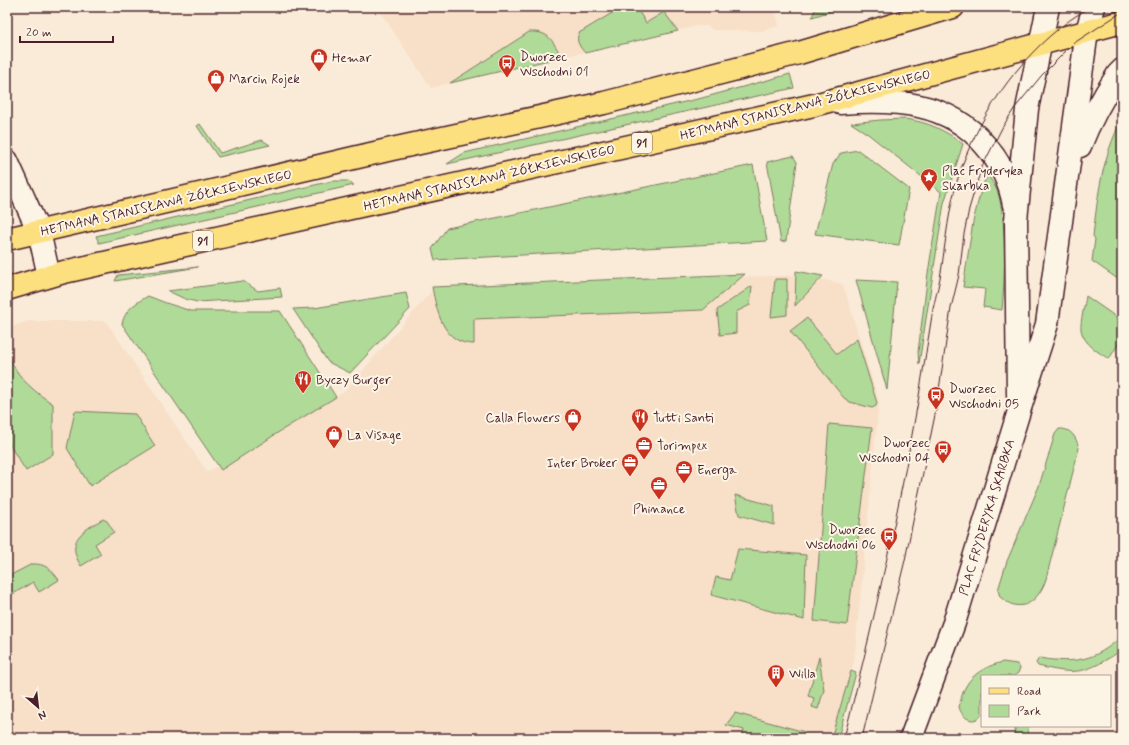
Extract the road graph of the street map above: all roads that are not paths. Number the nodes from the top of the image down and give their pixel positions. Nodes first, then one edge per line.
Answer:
1 (953, 7) edge
2 (1048, 7) edge
3 (1094, 7) edge
4 (1122, 22) edge
5 (1087, 31) junction
6 (1040, 45) junction
7 (1122, 70) edge
8 (814, 105) junction
9 (7, 161) edge
10 (1068, 177) junction
11 (1016, 220) junction
12 (38, 232) junction
13 (7, 239) edge
14 (49, 276) junction
15 (7, 289) edge
16 (1019, 411) junction
17 (911, 738) edge

1 - 12 main road, HETMANA STANISŁAWA ŻÓŁKIEWSKIEGO
2 - 6 street, PLAC FRYDERYKA SKARBKA
3 - 5 street, PLAC FRYDERYKA SKARBKA
4 - 5 main road, HETMANA STANISŁAWA ŻÓŁKIEWSKIEGO
5 - 6 main road, HETMANA STANISŁAWA ŻÓŁKIEWSKIEGO
5 - 10 street, PLAC FRYDERYKA SKARBKA
6 - 8 main road, HETMANA STANISŁAWA ŻÓŁKIEWSKIEGO
6 - 11 street, PLAC FRYDERYKA SKARBKA
7 - 10 street, PLAC FRYDERYKA SKARBKA
8 - 11 street, PLAC FRYDERYKA SKARBKA
8 - 14 main road, HETMANA STANISŁAWA ŻÓŁKIEWSKIEGO / 91
9 - 12 street
10 - 16 street, PLAC FRYDERYKA SKARBKA
11 - 16 street, PLAC FRYDERYKA SKARBKA
12 - 13 main road, HETMANA STANISŁAWA ŻÓŁKIEWSKIEGO
12 - 14 street
14 - 15 main road, HETMANA STANISŁAWA ŻÓŁKIEWSKIEGO / 91
16 - 17 street, PLAC FRYDERYKA SKARBKA

